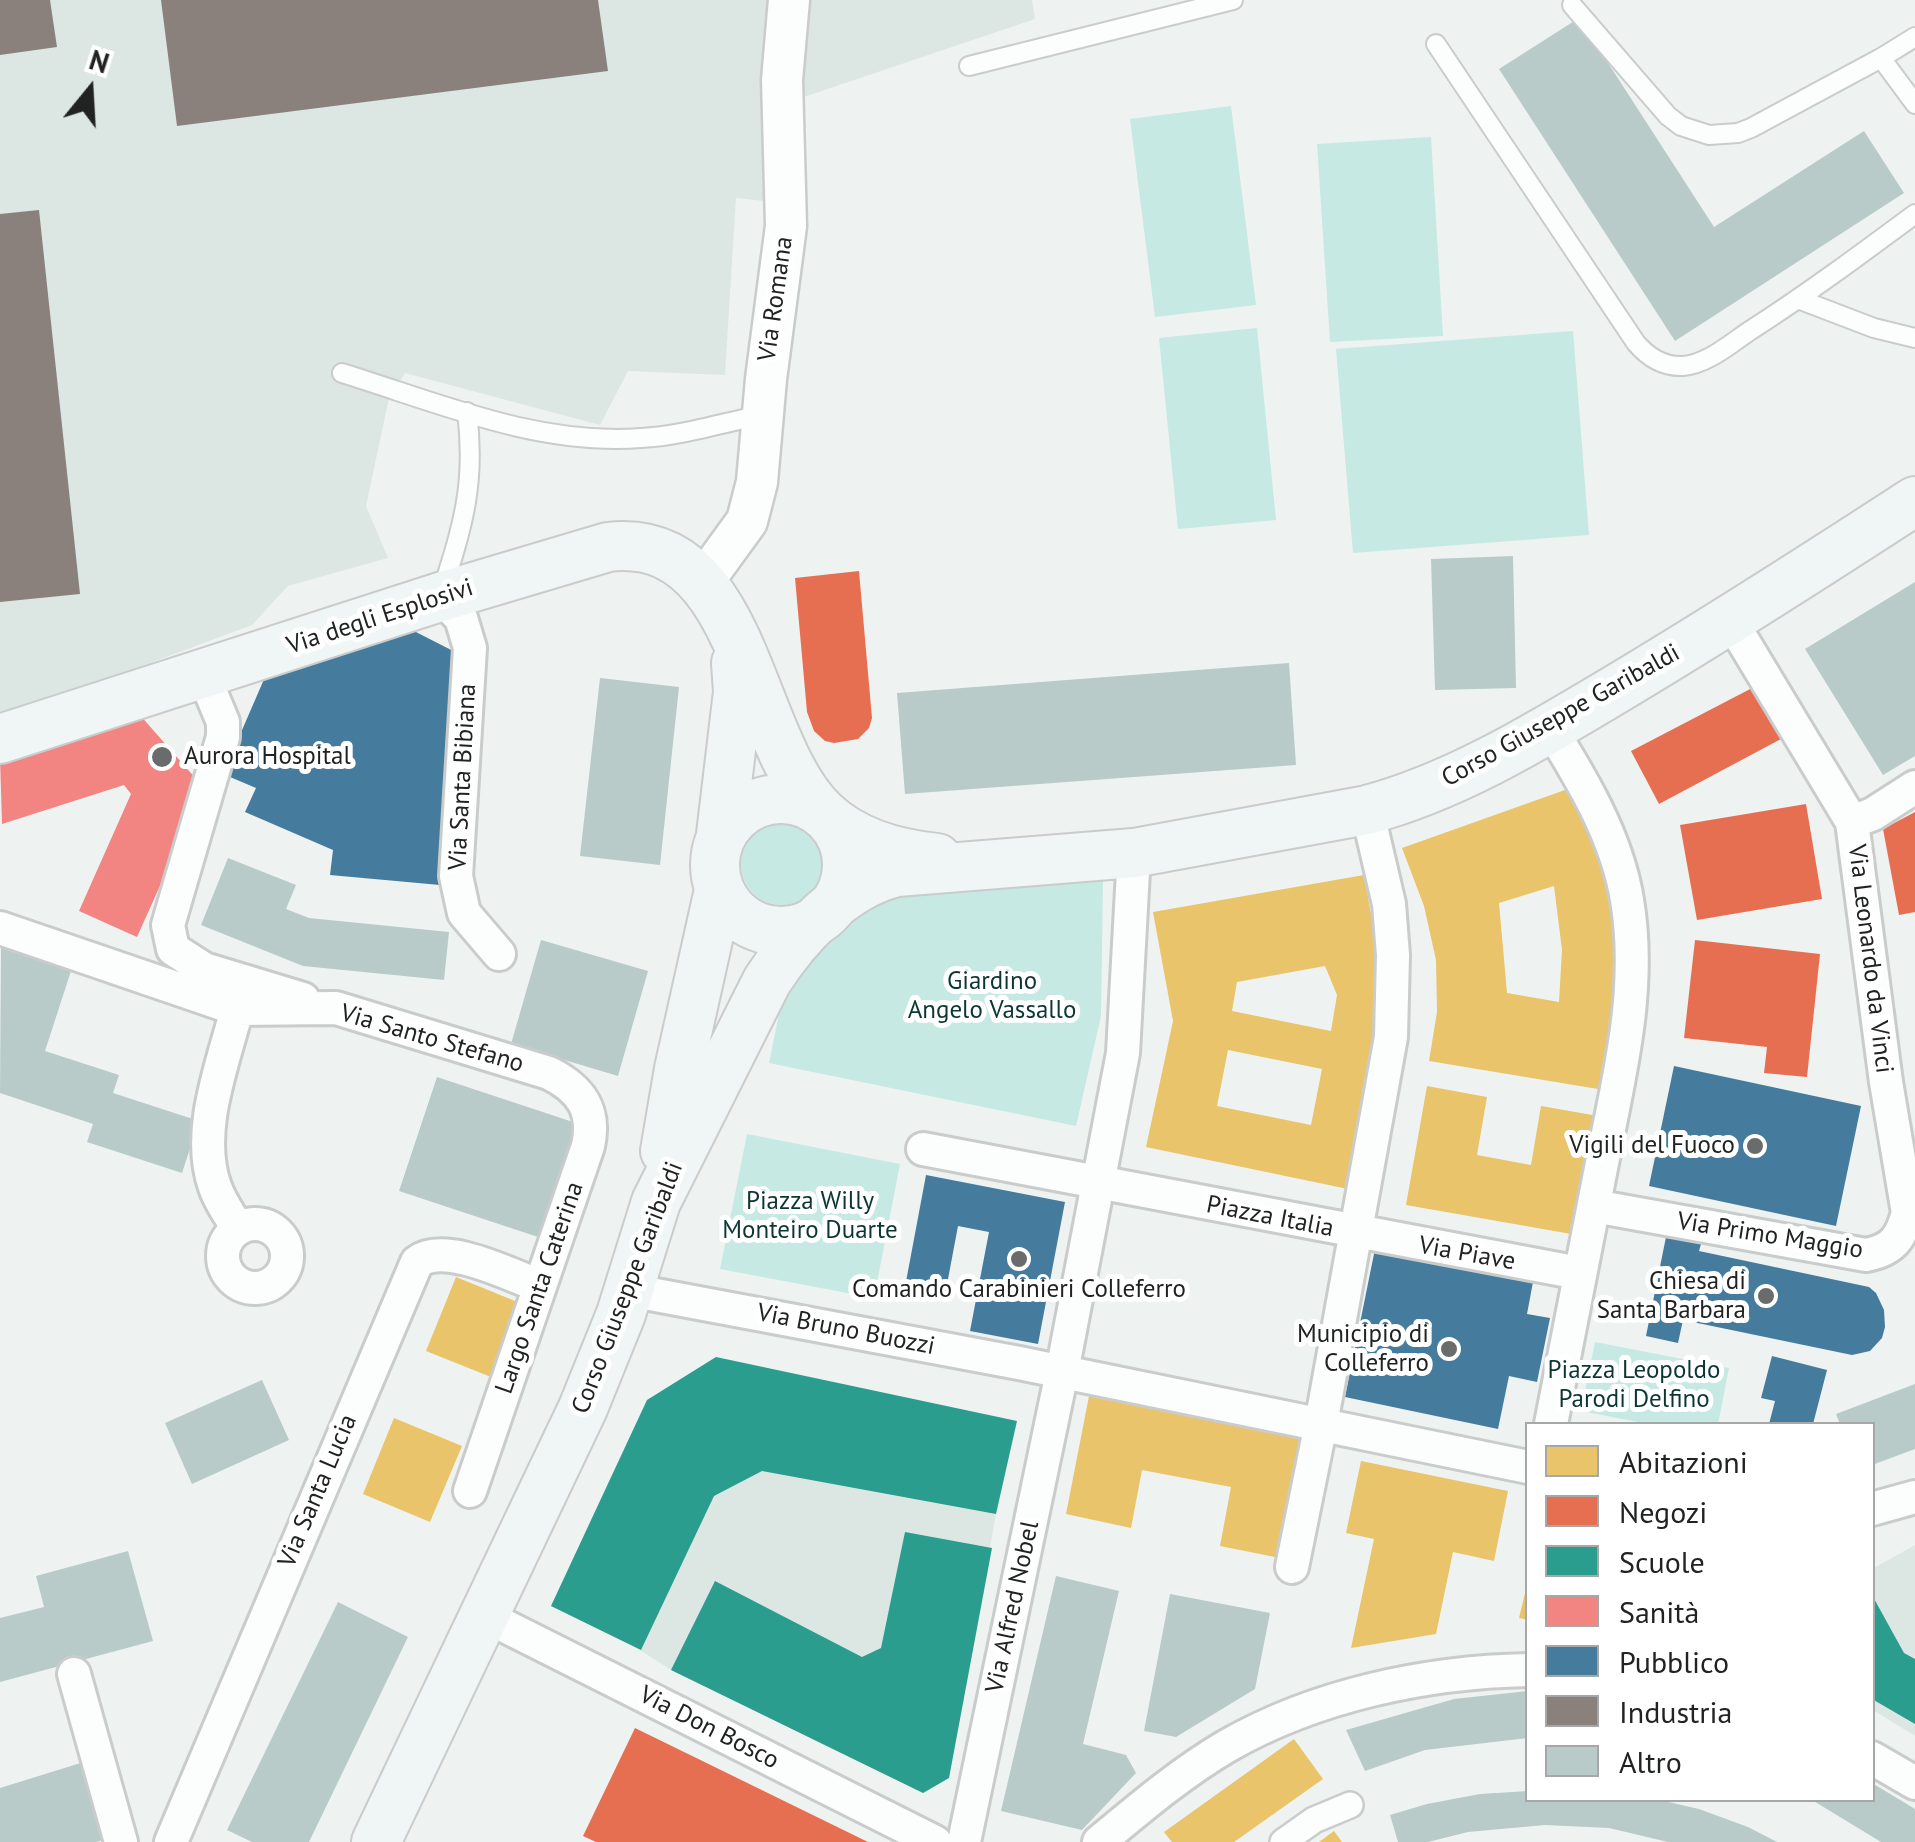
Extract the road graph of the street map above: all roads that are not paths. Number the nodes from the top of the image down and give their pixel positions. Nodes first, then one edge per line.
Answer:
1 (790, 0) edge
2 (1233, 0) edge
3 (1572, 5) dead end
4 (1915, 37) edge
5 (1436, 44) dead end
6 (1881, 58) junction
7 (969, 66) dead end
8 (1915, 104) edge
9 (1915, 214) edge
10 (1798, 299) junction
11 (1915, 338) edge
12 (342, 373) dead end
13 (467, 412) junction
14 (762, 414) junction
15 (1915, 501) edge
16 (702, 583) junction
17 (440, 596) junction
18 (1731, 620) junction
19 (732, 630) junction
20 (203, 674) junction
21 (1550, 728) junction
22 (0, 739) edge
23 (1915, 788) edge
24 (1367, 810) junction
25 (824, 814) junction
26 (1852, 822) junction
27 (721, 834) junction
28 (1134, 853) junction
29 (995, 865) junction
30 (719, 890) junction
31 (821, 918) junction
32 (0, 928) edge
33 (499, 954) dead end
34 (336, 1008) junction
35 (237, 1010) junction
36 (573, 1087) joint
37 (924, 1149) dead end
38 (1098, 1184) junction
39 (656, 1202) junction
40 (1911, 1202) edge
41 (1594, 1206) junction
42 (238, 1229) dead end
43 (1355, 1233) junction
44 (1580, 1273) junction
45 (540, 1286) junction
46 (629, 1290) junction
47 (1062, 1372) junction
48 (1551, 1422) edge
49 (1321, 1424) junction
50 (1525, 1465) edge
51 (470, 1491) dead end
52 (1915, 1497) edge
53 (1875, 1508) edge
54 (1292, 1567) dead end
55 (483, 1615) junction
56 (1525, 1670) edge
57 (74, 1674) dead end
58 (1875, 1760) edge
59 (1915, 1783) edge
60 (1350, 1805) dead end
61 (122, 1842) edge
62 (171, 1842) edge
63 (376, 1842) edge
64 (935, 1842) edge
65 (964, 1842) edge
66 (1099, 1842) edge
67 (1282, 1842) edge

1 - 14 street, Via Romana
2 - 7 lane
3 - 6 lane
4 - 6 lane
5 - 10 lane
6 - 8 lane
9 - 10 lane
10 - 11 lane
12 - 13 lane
13 - 14 lane
13 - 17 lane
14 - 16 street, Via Romana
15 - 18 main road, Corso Giuseppe Garibaldi
16 - 17 main road, Via degli Esplosivi
16 - 19 main road, Via degli Esplosivi
17 - 20 main road, Via degli Esplosivi
17 - 33 street, Via Santa Bibiana
18 - 21 main road, Corso Giuseppe Garibaldi
18 - 26 street, Via Leonardo da Vinci
19 - 25 main road, Via degli Esplosivi
19 - 27 main road, Via degli Esplosivi
20 - 22 main road, Via degli Esplosivi
20 - 34 street
21 - 24 main road, Corso Giuseppe Garibaldi
21 - 41 street
23 - 26 street
24 - 28 main road, Corso Giuseppe Garibaldi
24 - 43 street
25 - 27 main road
25 - 29 main road, Corso Giuseppe Garibaldi
25 - 31 main road
26 - 40 street, Via Leonardo da Vinci
27 - 30 main road
28 - 29 main road, Corso Giuseppe Garibaldi
28 - 38 street
29 - 31 main road, Corso Giuseppe Garibaldi
30 - 31 main road
30 - 39 main road
31 - 39 main road, Corso Giuseppe Garibaldi
32 - 35 street, Via Santo Stefano
34 - 35 street, Via Santo Stefano
34 - 36 street, Via Santo Stefano
35 - 42 street
36 - 45 street, Largo Santa Caterina
37 - 38 street
38 - 43 street, Piazza Italia
38 - 47 street
39 - 46 main road, Corso Giuseppe Garibaldi
40 - 41 street, Via Primo Maggio
41 - 44 street
43 - 44 street, Via Piave
43 - 49 street, Piazza Italia
44 - 48 street
45 - 51 street, Largo Santa Caterina
45 - 62 street, Via Santa Lucia
46 - 47 street, Via Bruno Buozzi
46 - 55 main road, Corso Giuseppe Garibaldi
47 - 49 street
47 - 65 street, Via Alfred Nobel
49 - 50 street
49 - 54 street, Piazza Italia
52 - 53 street
55 - 63 main road, Corso Giuseppe Garibaldi
55 - 64 street, Via Don Bosco
56 - 66 street
57 - 61 street
58 - 59 street
60 - 67 street

